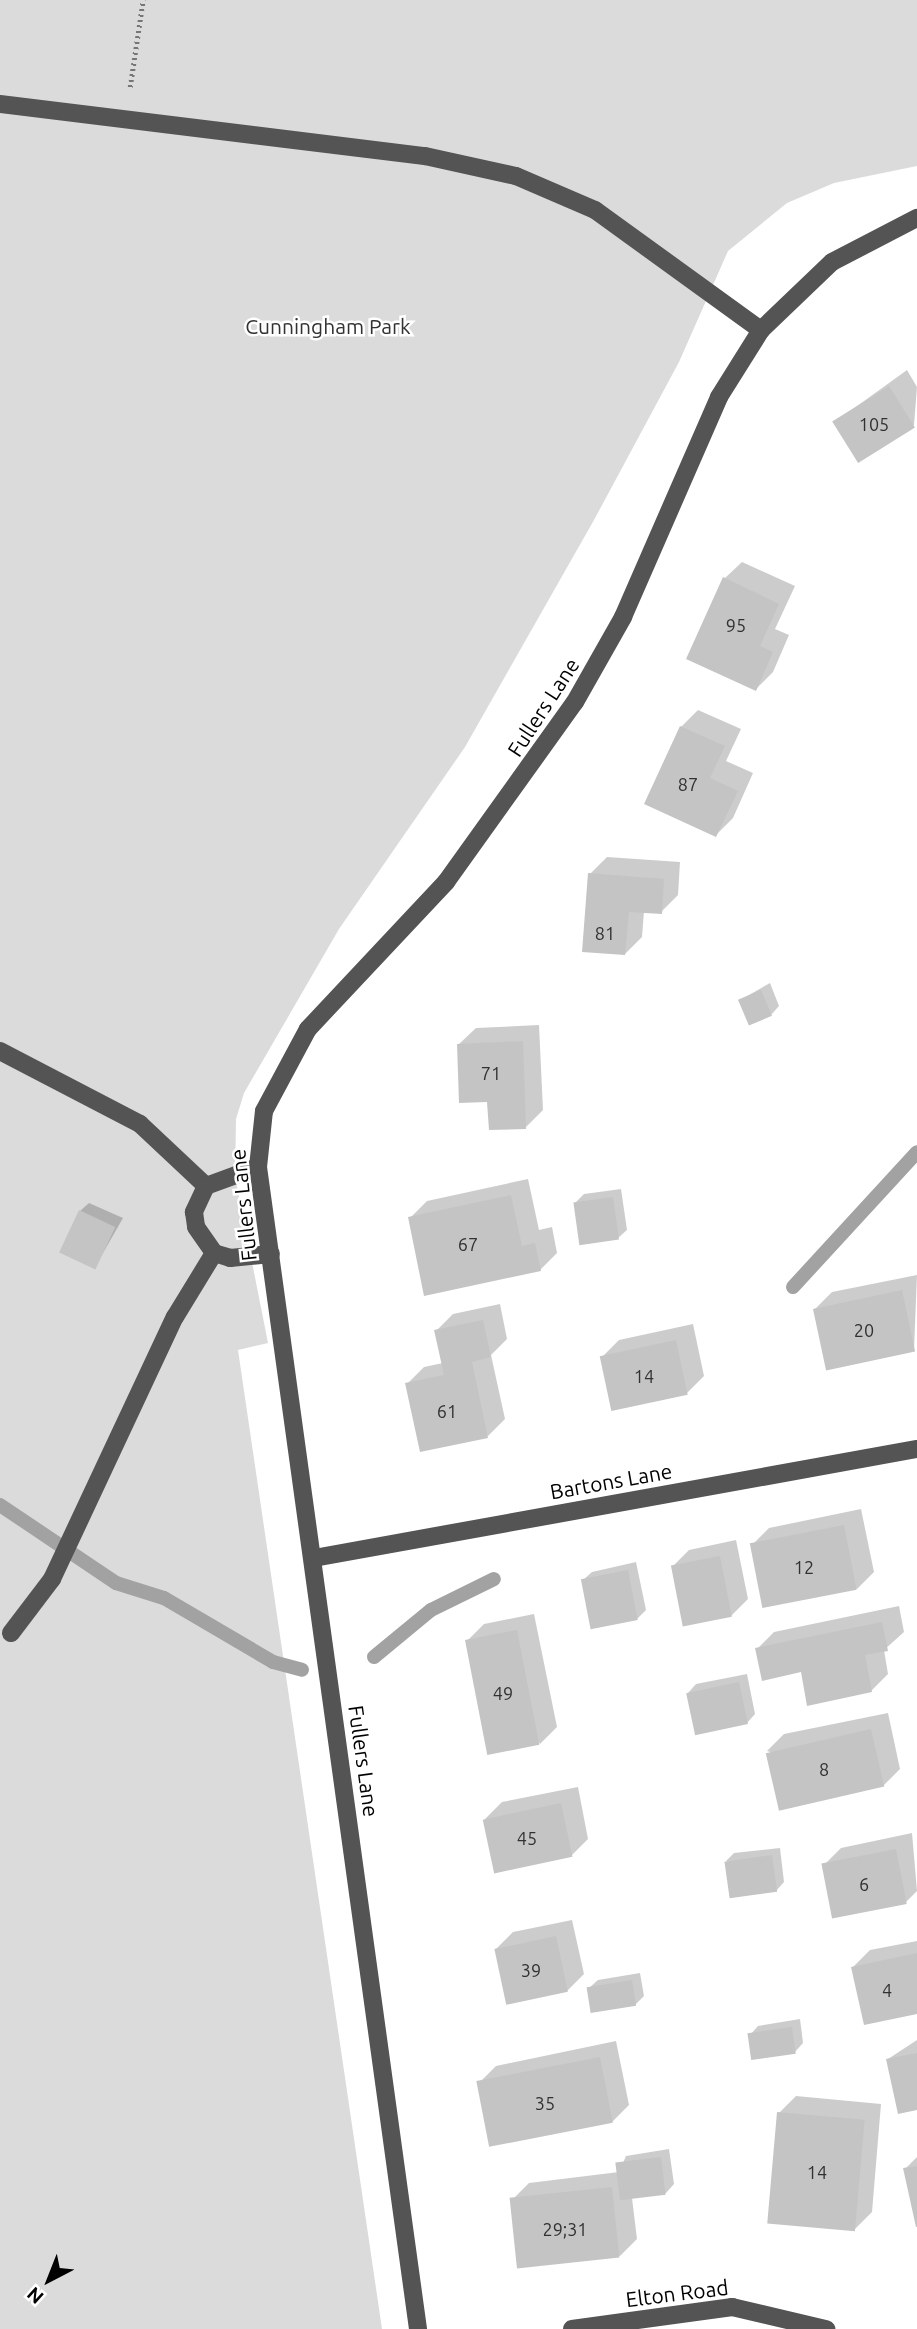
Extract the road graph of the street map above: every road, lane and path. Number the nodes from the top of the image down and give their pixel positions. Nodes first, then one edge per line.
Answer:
1 (143, 0) edge
2 (0, 104) edge
3 (126, 119) junction
4 (917, 218) edge
5 (761, 330) junction
6 (0, 1051) edge
7 (258, 1167) junction
8 (206, 1185) junction
9 (214, 1253) junction
10 (271, 1254) junction
11 (917, 1449) edge
12 (314, 1558) junction
13 (11, 1633) dead end
14 (418, 2329) edge
15 (572, 2329) edge
16 (826, 2329) edge

1 - 3 path
2 - 3 street
3 - 5 street
4 - 5 street, Fullers Lane
5 - 7 street, Fullers Lane
6 - 8 street
7 - 8 street
7 - 10 street, Fullers Lane
8 - 9 street
9 - 10 street
9 - 13 street
10 - 12 street, Fullers Lane
11 - 12 street, Bartons Lane
12 - 14 street, Fullers Lane
15 - 16 street, Elton Road

